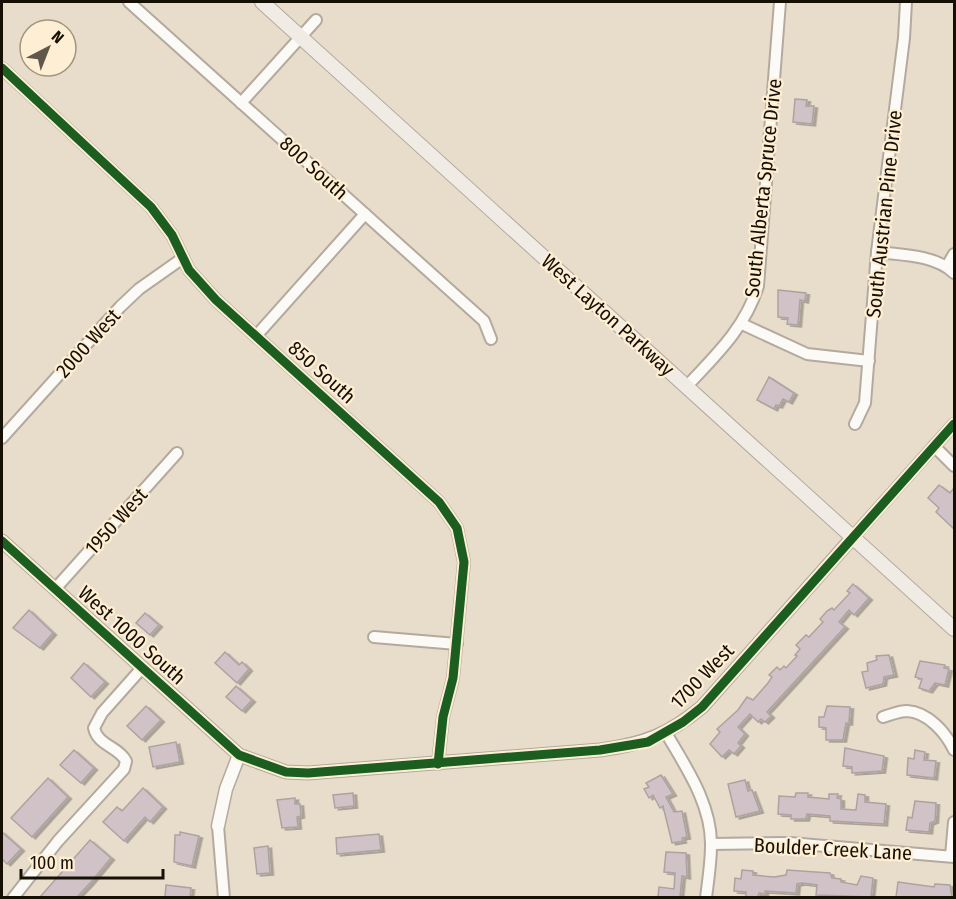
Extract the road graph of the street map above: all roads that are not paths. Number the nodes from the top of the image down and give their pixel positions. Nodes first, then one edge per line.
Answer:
1 (129, 2) edge
2 (262, 2) edge
3 (780, 2) edge
4 (906, 2) edge
5 (316, 20) dead end
6 (301, 36) junction
7 (2, 68) edge
8 (241, 103) junction
9 (365, 214) junction
10 (877, 252) junction
11 (954, 254) edge
12 (183, 258) junction
13 (951, 269) edge
14 (742, 324) junction
15 (256, 336) junction
16 (490, 339) dead end
17 (869, 361) junction
18 (687, 386) junction
19 (855, 424) dead end
20 (954, 424) edge
21 (2, 436) edge
22 (934, 446) junction
23 (177, 453) dead end
24 (954, 466) edge
25 (853, 537) junction
26 (2, 541) edge
27 (55, 589) junction
28 (954, 629) edge
29 (374, 637) dead end
30 (457, 644) junction
31 (142, 668) junction
32 (883, 717) dead end
33 (666, 733) junction
34 (954, 750) edge
35 (239, 755) junction
36 (438, 764) junction
37 (954, 822) edge
38 (218, 826) joint
39 (712, 844) junction
40 (953, 857) edge
41 (13, 897) edge
42 (224, 897) edge
43 (706, 897) edge

1 - 8 street, 800 South
2 - 6 main road, West Layton Parkway
3 - 14 street, South Alberta Spruce Drive
4 - 10 street, South Austrian Pine Drive
5 - 6 street
6 - 8 street
6 - 18 main road, West Layton Parkway
7 - 12 street, 850 South
8 - 9 street, 800 South
9 - 15 street
9 - 16 street, 800 South
10 - 13 street
10 - 17 street, South Austrian Pine Drive
11 - 13 street
12 - 15 street, 850 South
12 - 21 street, 2000 West
14 - 17 street
14 - 18 street, South Alberta Spruce Drive
15 - 30 street, 850 South
17 - 19 street, South Austrian Pine Drive
18 - 25 main road, West Layton Parkway
20 - 22 street, 1700 West
22 - 24 street
22 - 25 street, 1700 West
23 - 27 street, 1950 West
25 - 28 main road, West Layton Parkway
25 - 33 street, 1700 West
26 - 27 street, West 1000 South
27 - 31 street, West 1000 South
29 - 30 street
30 - 36 street, 850 South
31 - 35 street, West 1000 South
31 - 41 street
32 - 34 street
33 - 36 street, 1700 West
33 - 39 street
35 - 36 street, 1700 West
35 - 38 street
37 - 40 street
38 - 42 street
39 - 40 street, Boulder Creek Lane
39 - 43 street

